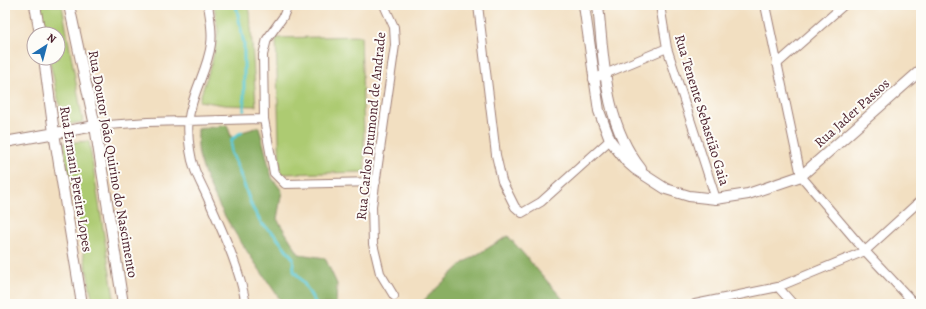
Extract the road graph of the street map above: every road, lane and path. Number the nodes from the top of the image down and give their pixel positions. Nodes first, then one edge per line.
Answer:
1 (35, 5) edge
2 (69, 5) edge
3 (208, 5) edge
4 (288, 5) edge
5 (384, 5) edge
6 (478, 5) edge
7 (584, 5) edge
8 (598, 5) edge
9 (660, 5) edge
10 (766, 5) edge
11 (844, 5) edge
12 (39, 26) edge
13 (667, 48) junction
14 (777, 64) junction
15 (45, 66) edge
16 (921, 70) edge
17 (606, 75) junction
18 (593, 79) junction
19 (264, 119) junction
20 (188, 122) junction
21 (95, 126) junction
22 (54, 133) junction
23 (610, 140) junction
24 (5, 142) edge
25 (801, 176) junction
26 (648, 178) junction
27 (376, 182) junction
28 (716, 199) junction
29 (921, 200) edge
30 (865, 251) junction
31 (778, 288) junction
32 (394, 296) dead end
33 (706, 303) edge
34 (82, 304) edge
35 (123, 304) edge
36 (246, 304) edge
37 (695, 304) edge
38 (793, 304) edge
39 (915, 304) edge

1 - 12 street
2 - 21 street, Rua Doutor João Quirino do Nascimento
3 - 20 street
4 - 19 street
5 - 27 street, Rua Carlos Drumond de Andrade
6 - 23 street
7 - 18 street
8 - 17 street
9 - 13 street, Rua Tenente Sebastião Gaia
10 - 14 street
11 - 14 street
13 - 17 street
13 - 28 street, Rua Tenente Sebastião Gaia
14 - 25 street
15 - 22 street, Rua Ermani Pereira Lopes
16 - 25 street, Rua Jader Passos
17 - 18 street
17 - 26 street
18 - 23 street
19 - 20 street
19 - 27 street
20 - 21 street
20 - 36 street
21 - 22 street
21 - 35 street, Rua Doutor João Quirino do Nascimento
22 - 24 street
22 - 34 street, Rua Ermani Pereira Lopes
23 - 26 street
25 - 28 street
25 - 30 street
26 - 28 street
27 - 32 street, Rua Carlos Drumond de Andrade
29 - 30 street
30 - 31 street
30 - 39 street
31 - 33 street
31 - 38 street
33 - 37 street

